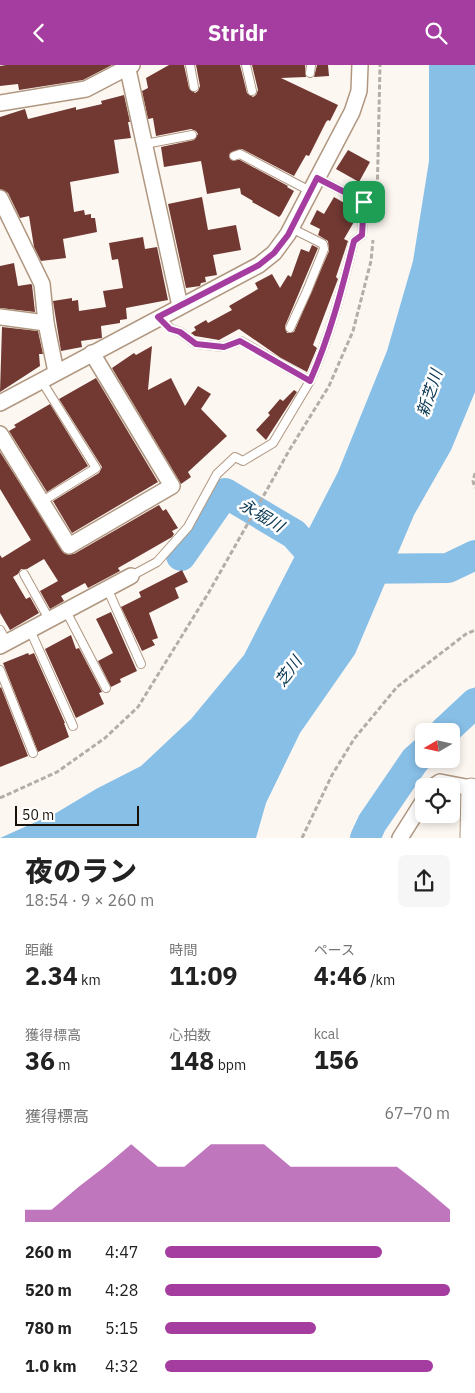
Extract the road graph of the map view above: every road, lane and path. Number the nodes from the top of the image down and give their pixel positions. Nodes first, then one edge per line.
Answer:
1 (190, 65) edge
2 (246, 65) edge
3 (360, 65) edge
4 (129, 66) edge
5 (194, 87) dead end
6 (252, 91) dead end
7 (0, 103) edge
8 (192, 135) dead end
9 (145, 144) junction
10 (234, 156) dead end
11 (314, 185) junction
12 (0, 198) edge
13 (291, 227) junction
14 (180, 306) junction
15 (0, 317) edge
16 (158, 317) junction
17 (46, 323) junction
18 (290, 328) dead end
19 (92, 353) junction
20 (56, 372) junction
21 (41, 380) junction
22 (310, 381) junction
23 (0, 403) edge
24 (0, 434) edge
25 (475, 473) edge
26 (475, 488) edge
27 (41, 502) junction
28 (24, 574) dead end
29 (131, 576) joint
30 (106, 589) junction
31 (66, 611) junction
32 (49, 619) junction
33 (30, 630) junction
34 (475, 630) edge
35 (2, 639) edge
36 (141, 664) dead end
37 (0, 670) edge
38 (106, 688) dead end
39 (73, 726) dead end
40 (33, 753) dead end
41 (460, 787) edge
42 (471, 789) joint
43 (415, 814) edge
44 (302, 838) edge
45 (400, 838) edge
46 (470, 838) edge

1 - 5 lane
2 - 6 lane
3 - 11 street
4 - 7 street
4 - 9 street
8 - 9 lane
9 - 14 street
10 - 11 lane
11 - 13 street
11 - 22 lane
12 - 17 street
13 - 14 street
13 - 18 lane
14 - 16 street
15 - 17 street
16 - 19 street
16 - 22 lane
17 - 20 street
19 - 20 street
19 - 27 street
20 - 21 street
21 - 23 street
21 - 27 lane
22 - 29 lane
24 - 27 street
25 - 26 path
28 - 32 lane
29 - 30 street
30 - 31 street
30 - 36 lane
31 - 32 street
31 - 38 lane
32 - 33 street
33 - 35 street
33 - 39 lane
34 - 44 path
37 - 40 lane
41 - 42 street
42 - 46 street
43 - 45 street

